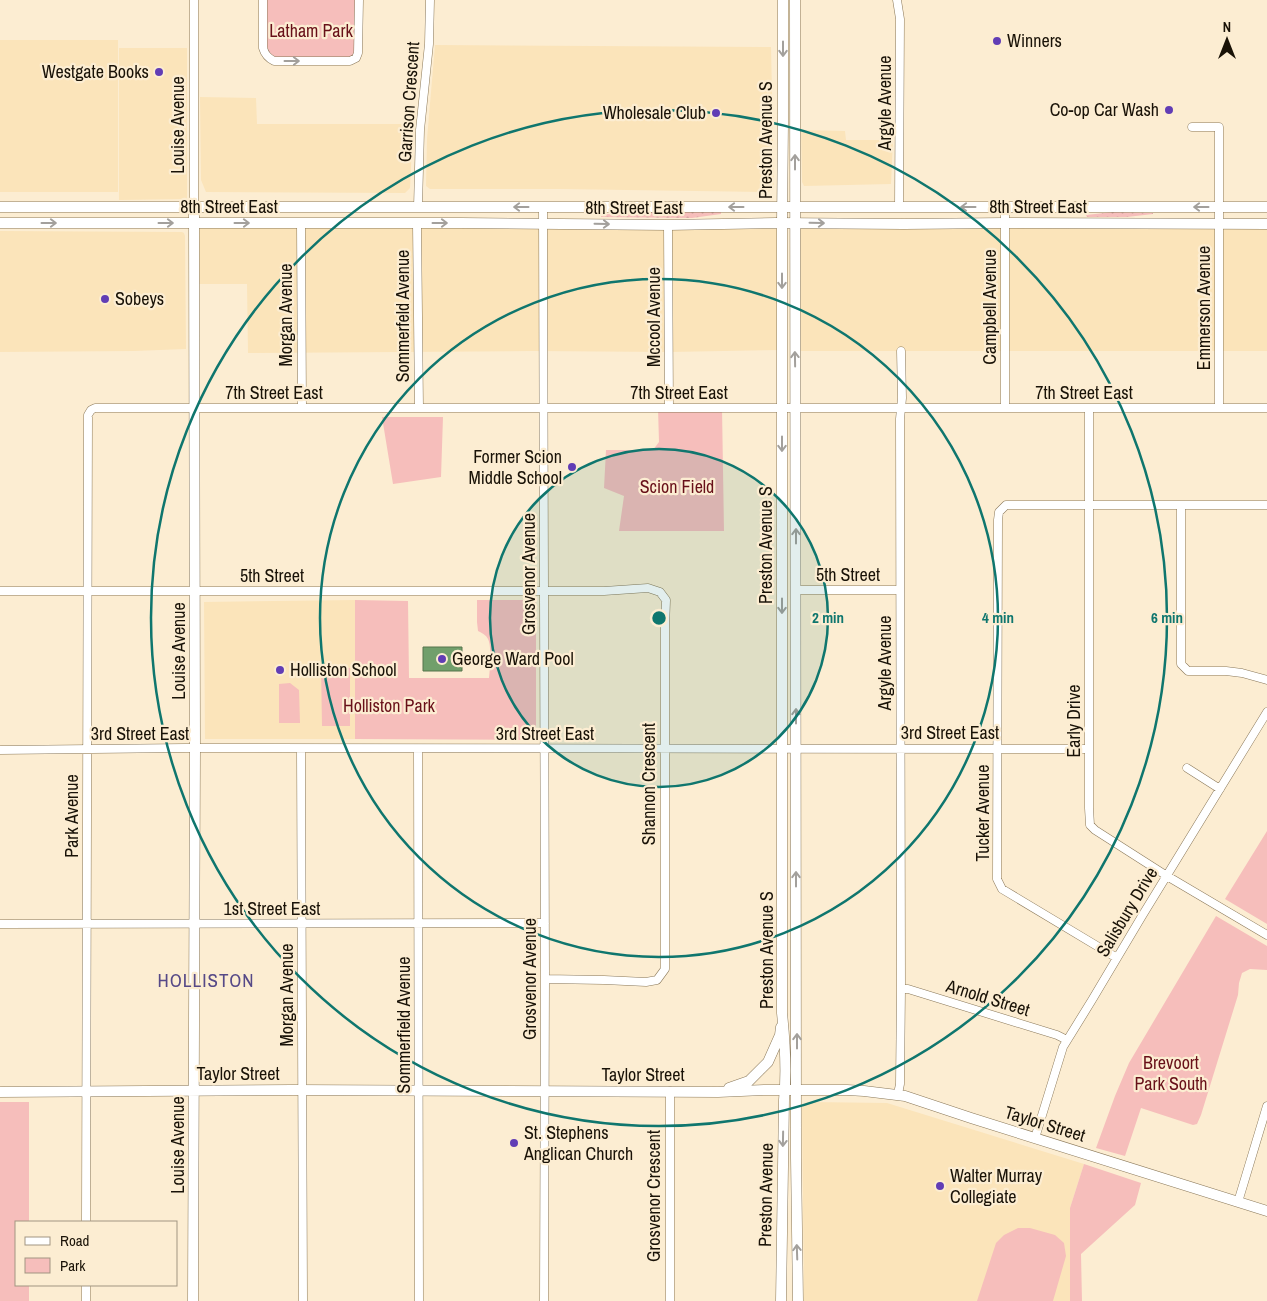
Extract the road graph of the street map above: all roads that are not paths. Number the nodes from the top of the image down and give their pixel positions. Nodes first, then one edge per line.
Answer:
1 (194, 0) edge
2 (263, 0) edge
3 (359, 0) edge
4 (430, 0) edge
5 (783, 0) edge
6 (796, 0) edge
7 (897, 0) edge
8 (1192, 127) dead end
9 (0, 206) edge
10 (544, 206) junction
11 (130, 207) junction
12 (194, 207) junction
13 (418, 207) junction
14 (471, 207) junction
15 (782, 207) junction
16 (795, 207) junction
17 (899, 207) junction
18 (1005, 207) junction
19 (1220, 207) junction
20 (1267, 207) edge
21 (0, 223) edge
22 (66, 223) junction
23 (194, 223) junction
24 (301, 223) junction
25 (782, 223) junction
26 (795, 223) junction
27 (1005, 223) junction
28 (1220, 223) junction
29 (417, 224) junction
30 (544, 224) junction
31 (1267, 224) edge
32 (668, 225) junction
33 (901, 351) dead end
34 (302, 407) junction
35 (782, 407) junction
36 (1005, 407) junction
37 (194, 408) junction
38 (419, 408) junction
39 (544, 408) junction
40 (669, 408) junction
41 (796, 408) junction
42 (901, 408) junction
43 (1089, 408) junction
44 (1219, 408) junction
45 (1267, 408) edge
46 (91, 410) joint
47 (1181, 505) junction
48 (1267, 505) edge
49 (1089, 506) junction
50 (796, 590) junction
51 (900, 590) junction
52 (0, 591) edge
53 (544, 591) junction
54 (87, 592) junction
55 (195, 592) junction
56 (1267, 680) edge
57 (1267, 712) edge
58 (195, 748) junction
59 (664, 748) junction
60 (900, 748) junction
61 (87, 749) junction
62 (301, 749) junction
63 (418, 749) junction
64 (545, 749) junction
65 (782, 749) junction
66 (998, 749) junction
67 (1089, 749) junction
68 (0, 750) edge
69 (796, 750) junction
70 (1187, 768) dead end
71 (1220, 789) junction
72 (1167, 876) junction
73 (418, 923) junction
74 (545, 923) junction
75 (0, 924) edge
76 (86, 924) junction
77 (195, 924) junction
78 (302, 924) junction
79 (1267, 935) edge
80 (1117, 958) junction
81 (545, 979) junction
82 (901, 989) junction
83 (782, 1013) junction
84 (1066, 1040) junction
85 (419, 1090) junction
86 (785, 1090) junction
87 (797, 1090) junction
88 (86, 1091) junction
89 (194, 1091) junction
90 (302, 1091) junction
91 (544, 1091) junction
92 (670, 1091) junction
93 (0, 1092) edge
94 (718, 1092) junction
95 (898, 1094) junction
96 (1267, 1106) edge
97 (1035, 1138) junction
98 (1238, 1202) junction
99 (1267, 1211) edge
100 (86, 1221) edge
101 (86, 1286) edge
102 (86, 1301) edge
103 (193, 1301) edge
104 (302, 1301) edge
105 (419, 1301) edge
106 (544, 1301) edge
107 (670, 1301) edge
108 (781, 1301) edge
109 (798, 1301) edge

1 - 12 street, Louise Avenue
2 -> 3 street
4 - 13 street, Garrison Crescent
5 -> 15 main road, Preston Avenue S
16 -> 6 main road, Preston Avenue S
7 - 17 street, Argyle Avenue
8 - 19 street, Emmerson Avenue
9 - 11 main road, 8th Street East
10 -> 14 main road, 8th Street East
15 -> 10 main road, 8th Street East
10 - 30 street, Grosvenor Avenue
11 - 12 main road, 8th Street East
11 - 22 main road
12 - 13 main road, 8th Street East
12 - 23 main road, Louise Avenue
13 - 14 main road, 8th Street East
14 - 29 main road
15 - 16 main road, 8th Street East
15 - 25 main road, Preston Avenue S
16 - 17 main road, 8th Street East
16 - 26 main road, Preston Avenue S
18 -> 17 main road, 8th Street East
19 -> 18 main road, 8th Street East
18 - 27 street, Campbell Avenue
19 - 20 main road, 8th Street East
19 - 28 street, Emmerson Avenue
21 -> 22 main road, 8th Street East
22 -> 23 main road, 8th Street East
23 -> 24 main road, 8th Street East
23 - 37 main road, Louise Avenue
24 - 29 main road, 8th Street East
24 - 34 street, Morgan Avenue
25 - 26 main road, 8th Street East
25 - 32 main road, 8th Street East
25 -> 35 main road, Preston Avenue S
26 -> 27 main road, 8th Street East
41 -> 26 main road, Preston Avenue S
27 - 28 main road, 8th Street East
27 - 36 street, Campbell Avenue
28 - 31 main road, 8th Street East
28 - 44 street, Emmerson Avenue
29 -> 30 main road, 8th Street East
29 - 38 street, Sommerfeld Avenue
30 -> 32 main road, 8th Street East
30 - 39 street, Grosvenor Avenue
32 - 40 street, Mccool Avenue
33 - 42 street, Argyle Avenue
34 - 37 street, 7th Street East
34 - 38 street, 7th Street East
35 - 40 street, 7th Street East
35 - 41 street, 7th Street East
35 -> 65 main road, Preston Avenue S
36 - 42 street, 7th Street East
36 - 43 street, 7th Street East
37 - 46 street, 7th Street East
37 - 55 main road, Louise Avenue
38 - 39 street, 7th Street East
39 - 40 street, 7th Street East
39 - 53 street, Grosvenor Avenue
41 - 42 street, 7th Street East
50 -> 41 main road, Preston Avenue S
42 - 51 street, Argyle Avenue
43 - 44 street, 7th Street East
43 - 49 street, Early Drive
44 - 45 street, 7th Street East
46 - 54 street, Park Avenue
47 - 48 street, Tucker Avenue
47 - 49 street, Tucker Avenue
47 - 56 street
49 - 66 street, Tucker Avenue
49 - 67 street, Early Drive
50 - 51 street, 5th Street
69 -> 50 main road, Preston Avenue S
51 - 60 street, Argyle Avenue
52 - 54 street, 5th Street
53 - 55 street, 5th Street
53 - 59 street, Shannon Crescent
53 - 64 street, Grosvenor Avenue
54 - 55 street, 5th Street
54 - 61 street, Park Avenue
55 - 58 main road, Louise Avenue
57 - 71 street, Salisbury Drive
58 - 61 street, 3rd Street East
58 - 62 street, 3rd Street East
58 - 77 main road, Louise Avenue
59 - 64 street, 3rd Street East
59 - 65 street, 3rd Street East
59 - 81 street, Shannon Crescent
60 - 66 street, 3rd Street East
60 - 69 street, 3rd Street East
60 - 82 street, Argyle Avenue
61 - 68 street, 3rd Street East
61 - 76 street, Park Avenue
62 - 63 street, 3rd Street East
62 - 78 street, Morgan Avenue
63 - 64 street, 3rd Street East
63 - 73 street, Sommerfield Avenue
64 - 74 street, Grosvenor Avenue
65 - 69 street, 3rd Street East
65 - 83 main road, Preston Avenue S
66 - 67 street, 3rd Street East
66 - 80 street, Tucker Avenue
67 - 72 street, Early Drive
87 -> 69 main road, Preston Avenue S
70 - 71 street
71 - 72 street, Salisbury Drive
72 - 79 street, Early Drive
72 - 80 street, Salisbury Drive
73 - 74 street, 1st Street East
73 - 78 street, 1st Street East
73 - 85 street, Sommerfield Avenue
74 - 81 street, Grosvenor Avenue
75 - 76 street, 1st Street East
76 - 77 street, 1st Street East
76 - 88 street, Park Avenue
77 - 78 street, 1st Street East
77 - 89 main road, Louise Avenue
78 - 90 street, Morgan Avenue
80 - 84 street, Salisbury Drive
81 - 91 street, Grosvenor Avenue
82 - 84 street, Arnold Street
82 - 95 street, Argyle Avenue
83 - 86 main road, Preston Avenue S
83 - 94 main road
84 - 97 street, Salisbury Drive
85 - 90 main road, Taylor Street
85 - 91 main road, Taylor Street
85 - 105 street, Sommerfield Avenue
86 - 87 main road, Taylor Street
86 - 94 main road, Taylor Street
86 -> 108 main road, Preston Avenue
87 - 95 main road, Taylor Street
109 -> 87 main road, Preston Avenue
88 - 89 main road, Taylor Street
88 - 93 main road, Taylor Street
88 - 100 street, Park Avenue
89 - 90 main road, Taylor Street
89 - 103 main road, Louise Avenue
90 - 104 street, Morgan Avenue
91 - 92 main road, Taylor Street
91 - 106 street
92 - 94 main road, Taylor Street
92 - 107 street, Grosvenor Crescent
95 - 97 main road, Taylor Street
96 - 98 street
97 - 98 main road, Taylor Street
98 - 99 main road, Taylor Street
101 - 102 street

